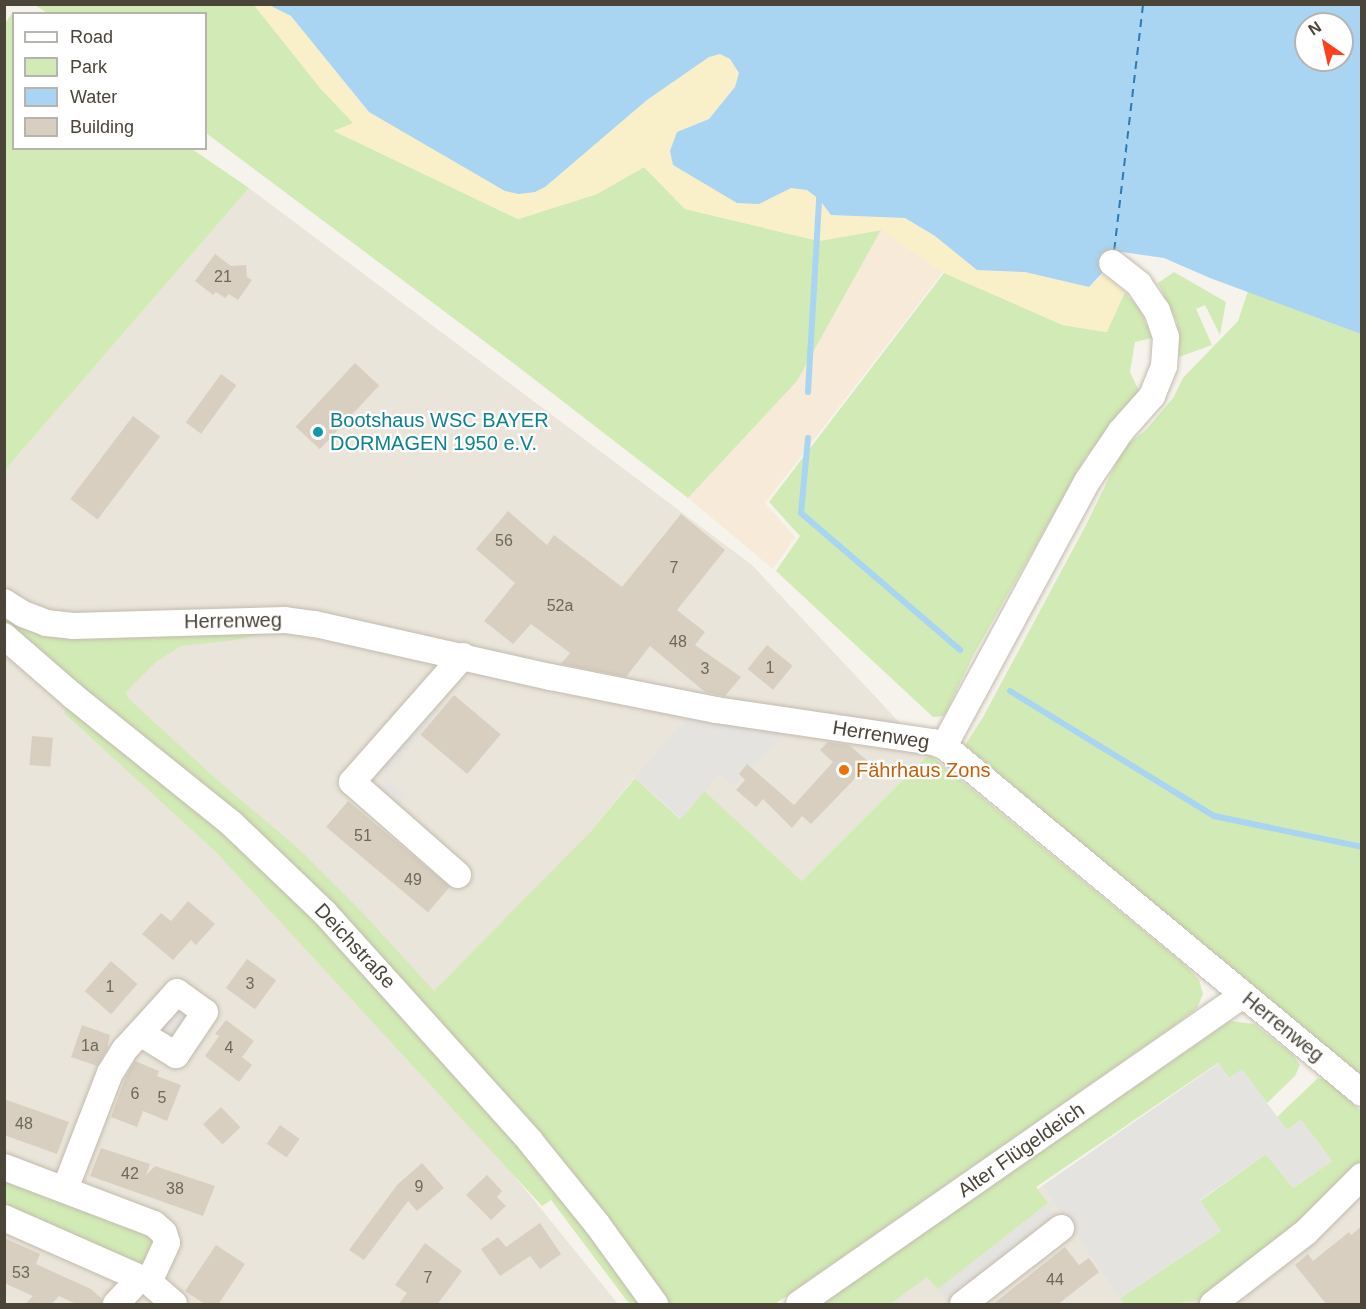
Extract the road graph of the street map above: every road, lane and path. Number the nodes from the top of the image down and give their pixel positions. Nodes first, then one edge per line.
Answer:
1 (1112, 263) dead end
2 (4, 602) edge
3 (4, 636) edge
4 (463, 656) junction
5 (944, 746) junction
6 (458, 875) dead end
7 (1243, 995) junction
8 (140, 1033) dead end
9 (1362, 1093) edge
10 (4, 1167) edge
11 (1362, 1176) edge
12 (65, 1189) junction
13 (4, 1218) edge
14 (1061, 1228) dead end
15 (144, 1280) junction
16 (117, 1305) edge
17 (174, 1305) edge
18 (655, 1305) edge
19 (799, 1305) edge
20 (963, 1305) edge
21 (1213, 1305) edge

1 - 5 street
2 - 4 street, Herrenweg
3 - 18 street, Deichstraße
4 - 5 street, Herrenweg
4 - 6 street
5 - 7 street, Herrenweg
7 - 9 street, Herrenweg
7 - 19 street, Alter Flügeldeich
8 - 12 street
10 - 12 street
11 - 21 street
12 - 15 street
13 - 15 street
14 - 20 street
15 - 16 street
15 - 17 street

